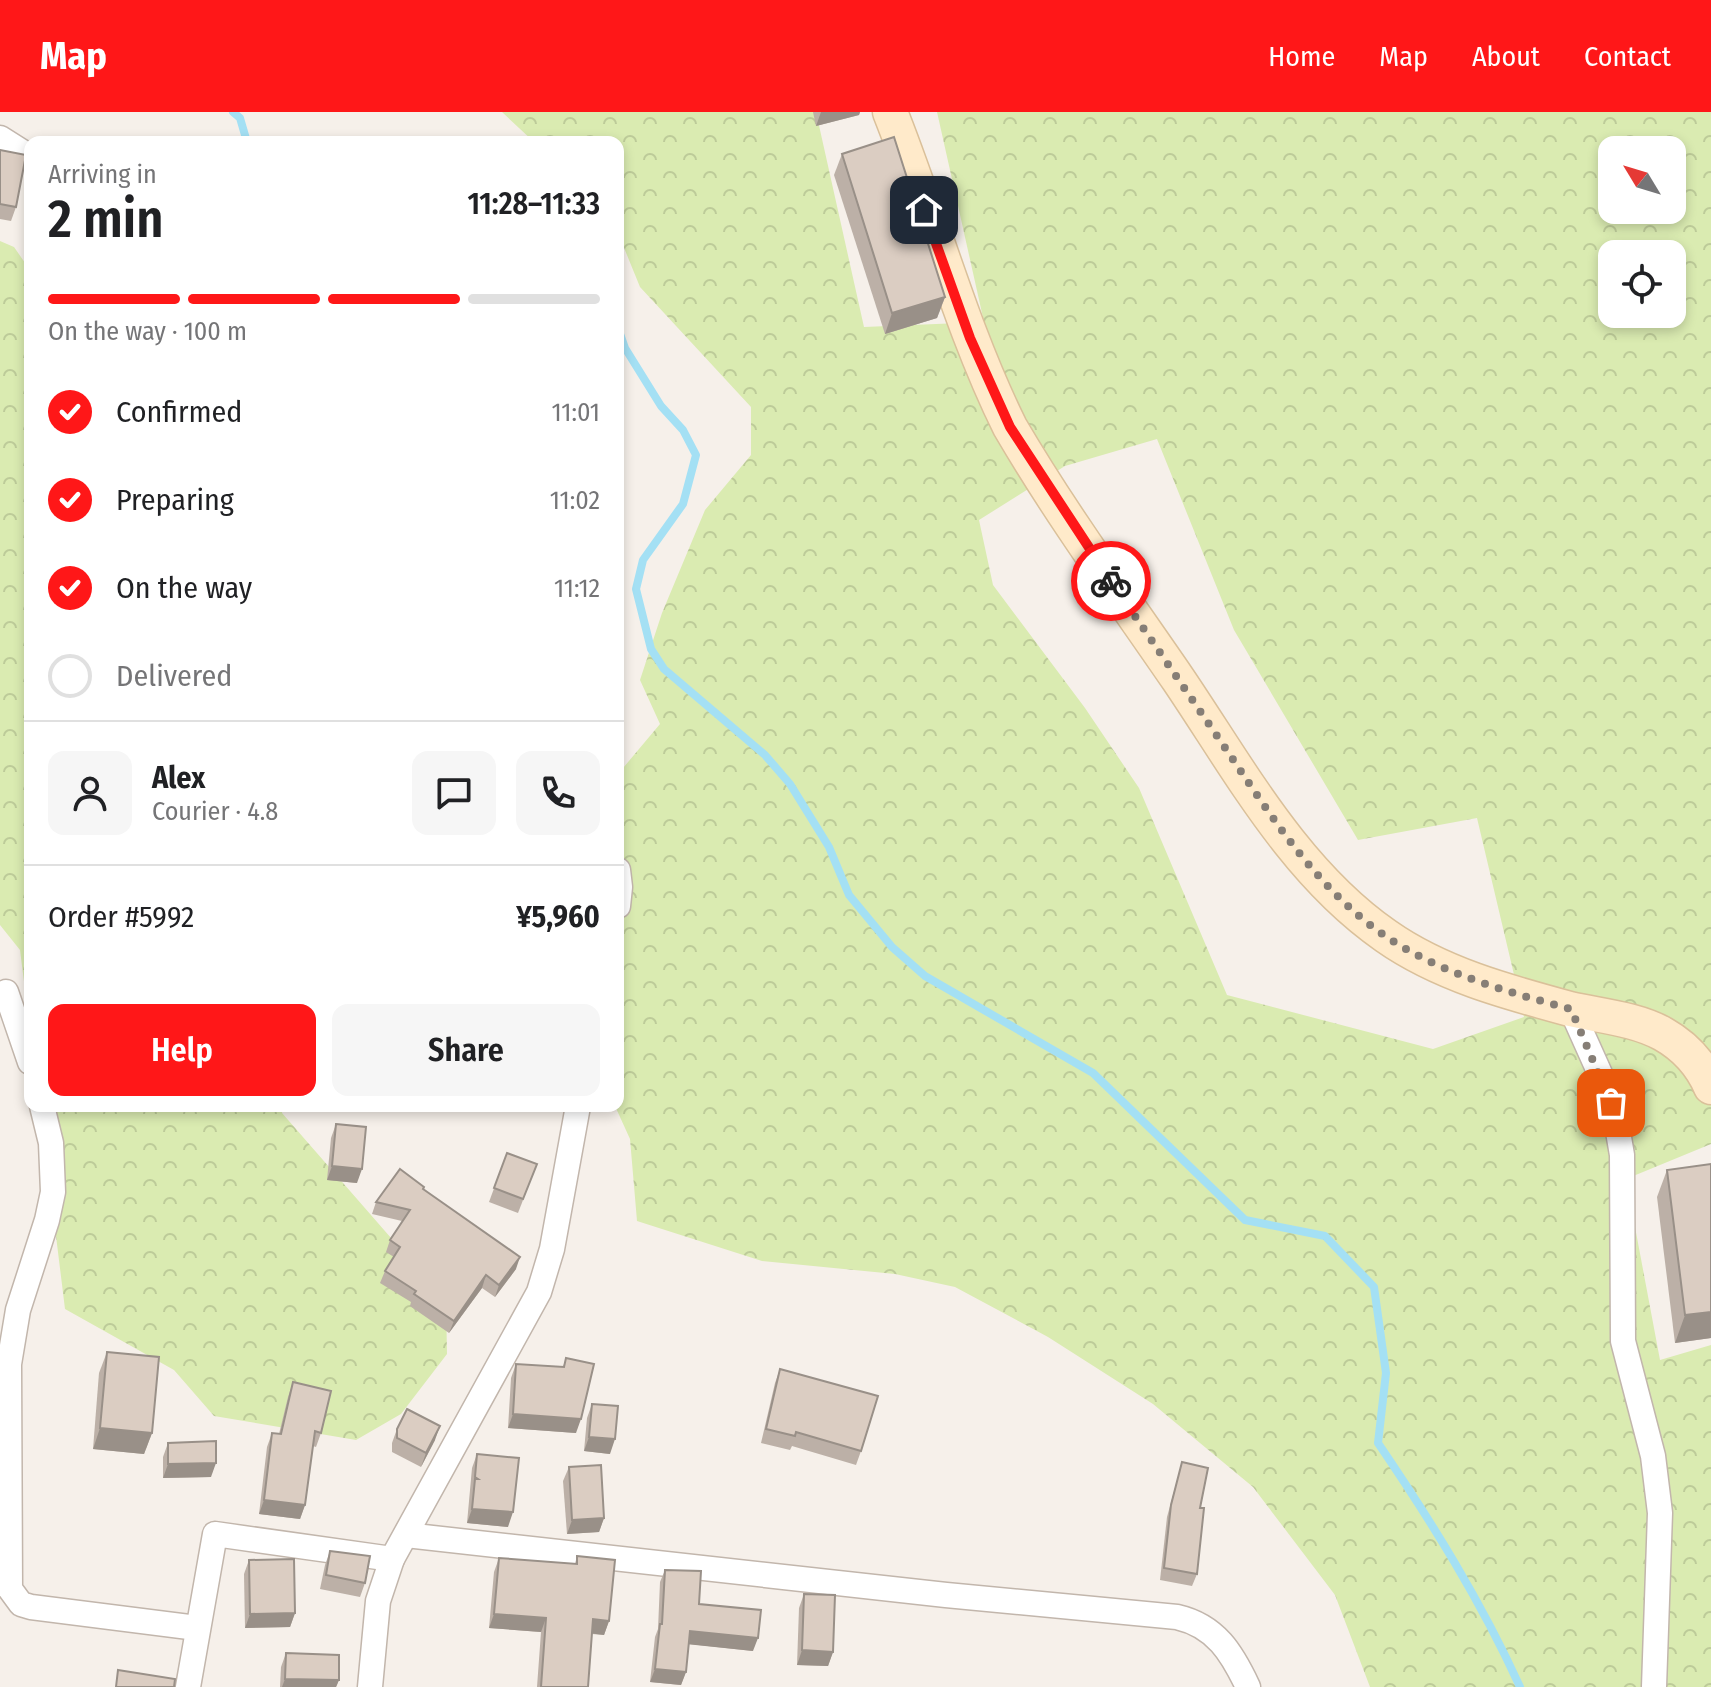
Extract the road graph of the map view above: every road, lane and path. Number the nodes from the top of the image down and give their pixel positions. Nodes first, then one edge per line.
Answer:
1 (890, 112) edge
2 (0, 138) edge
3 (24, 153) edge
4 (0, 995) edge
5 (1571, 1009) junction
6 (24, 1044) edge
7 (1711, 1087) edge
8 (43, 1112) edge
9 (577, 1112) edge
10 (406, 1535) junction
11 (392, 1559) junction
12 (197, 1628) junction
13 (188, 1687) edge
14 (370, 1687) edge
15 (1248, 1687) edge
16 (1654, 1687) edge

1 - 5 street
2 - 3 street
4 - 6 street
5 - 7 street
5 - 16 street
8 - 12 street
9 - 10 street
10 - 11 street
10 - 15 street
11 - 12 street
11 - 14 street
12 - 13 street

